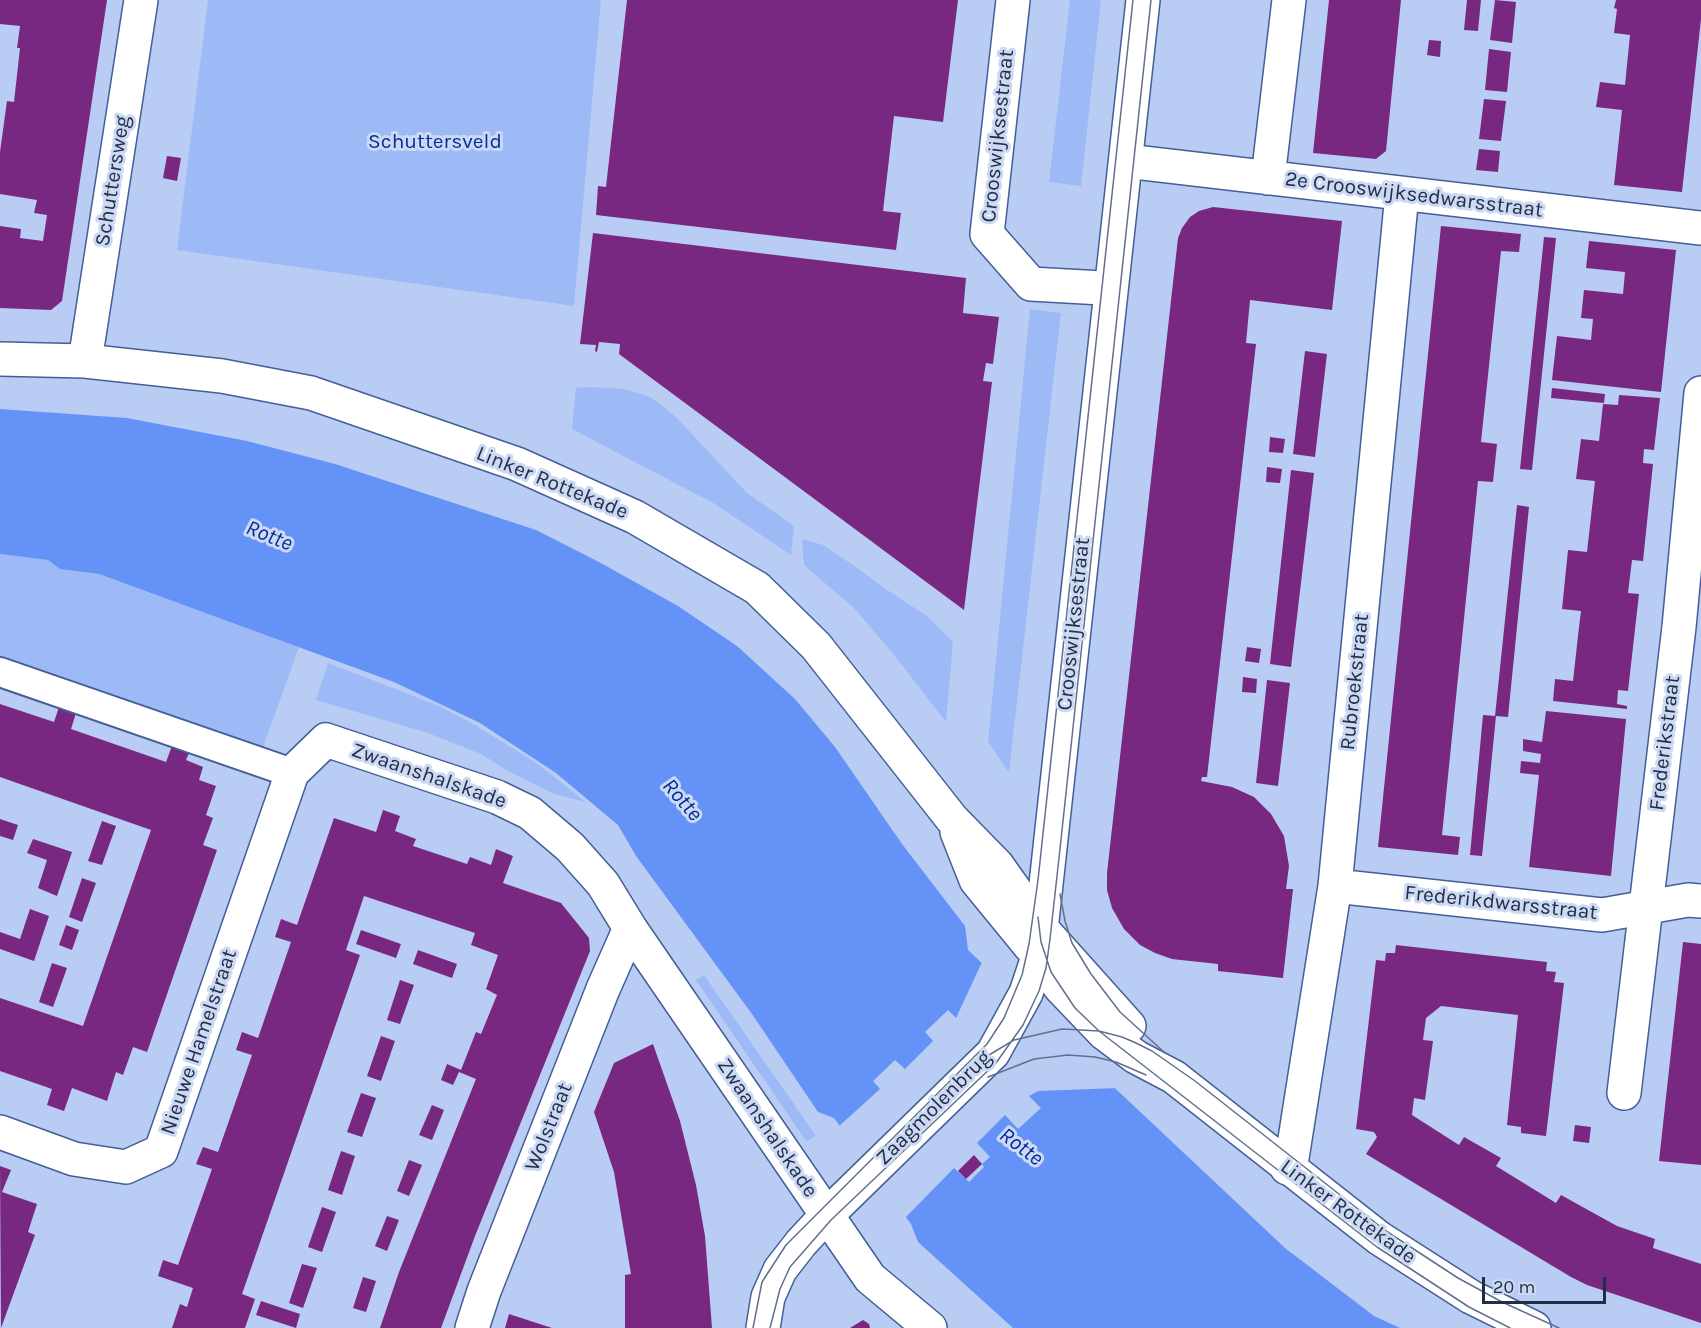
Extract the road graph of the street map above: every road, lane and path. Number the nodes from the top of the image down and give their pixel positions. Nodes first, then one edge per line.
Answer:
1 (141, 0) edge
2 (1013, 0) edge
3 (1143, 0) edge
4 (1289, 0) edge
5 (1126, 161) junction
6 (1268, 178) junction
7 (1402, 194) junction
8 (1701, 228) edge
9 (1110, 291) junction
10 (0, 360) edge
11 (85, 361) junction
12 (1701, 393) edge
13 (1690, 628) edge
14 (0, 672) edge
15 (292, 773) junction
16 (1335, 886) junction
17 (1701, 901) edge
18 (1646, 908) junction
19 (630, 928) junction
20 (1040, 944) junction
21 (1624, 1093) dead end
22 (0, 1132) edge
23 (1287, 1168) junction
24 (827, 1215) junction
25 (472, 1328) edge
26 (763, 1328) edge
27 (930, 1328) edge
28 (1534, 1328) edge

1 - 11 street, Schuttersweg
2 - 9 street, Crooswijksestraat
3 - 5 street, Crooswijksestraat
4 - 6 street
5 - 6 street, 2e Crooswijksedwarsstraat
5 - 9 street, Crooswijksestraat
6 - 7 street, 2e Crooswijksedwarsstraat
7 - 8 street, 2e Crooswijksedwarsstraat
7 - 16 street, Rubroekstraat
9 - 20 street, Crooswijksestraat
10 - 11 street, Linker Rottekade
11 - 20 street, Linker Rottekade
12 - 13 street, Frederikstraat
13 - 18 street, Frederikstraat
14 - 15 street
15 - 19 street, Zwaanshalskade
15 - 22 street, Nieuwe Hamelstraat
16 - 18 street, Frederikdwarsstraat
16 - 23 street, Rubroekstraat
17 - 18 street, Frederikdwarsstraat
18 - 21 street, Frederikstraat
19 - 24 street, Zwaanshalskade
19 - 25 street, Wolstraat
20 - 23 street, Linker Rottekade
20 - 24 street, Zaagmolenbrug
23 - 28 street, Linker Rottekade
24 - 26 street, Zaagmolenbrug
24 - 27 street, Zwaanshalskade

